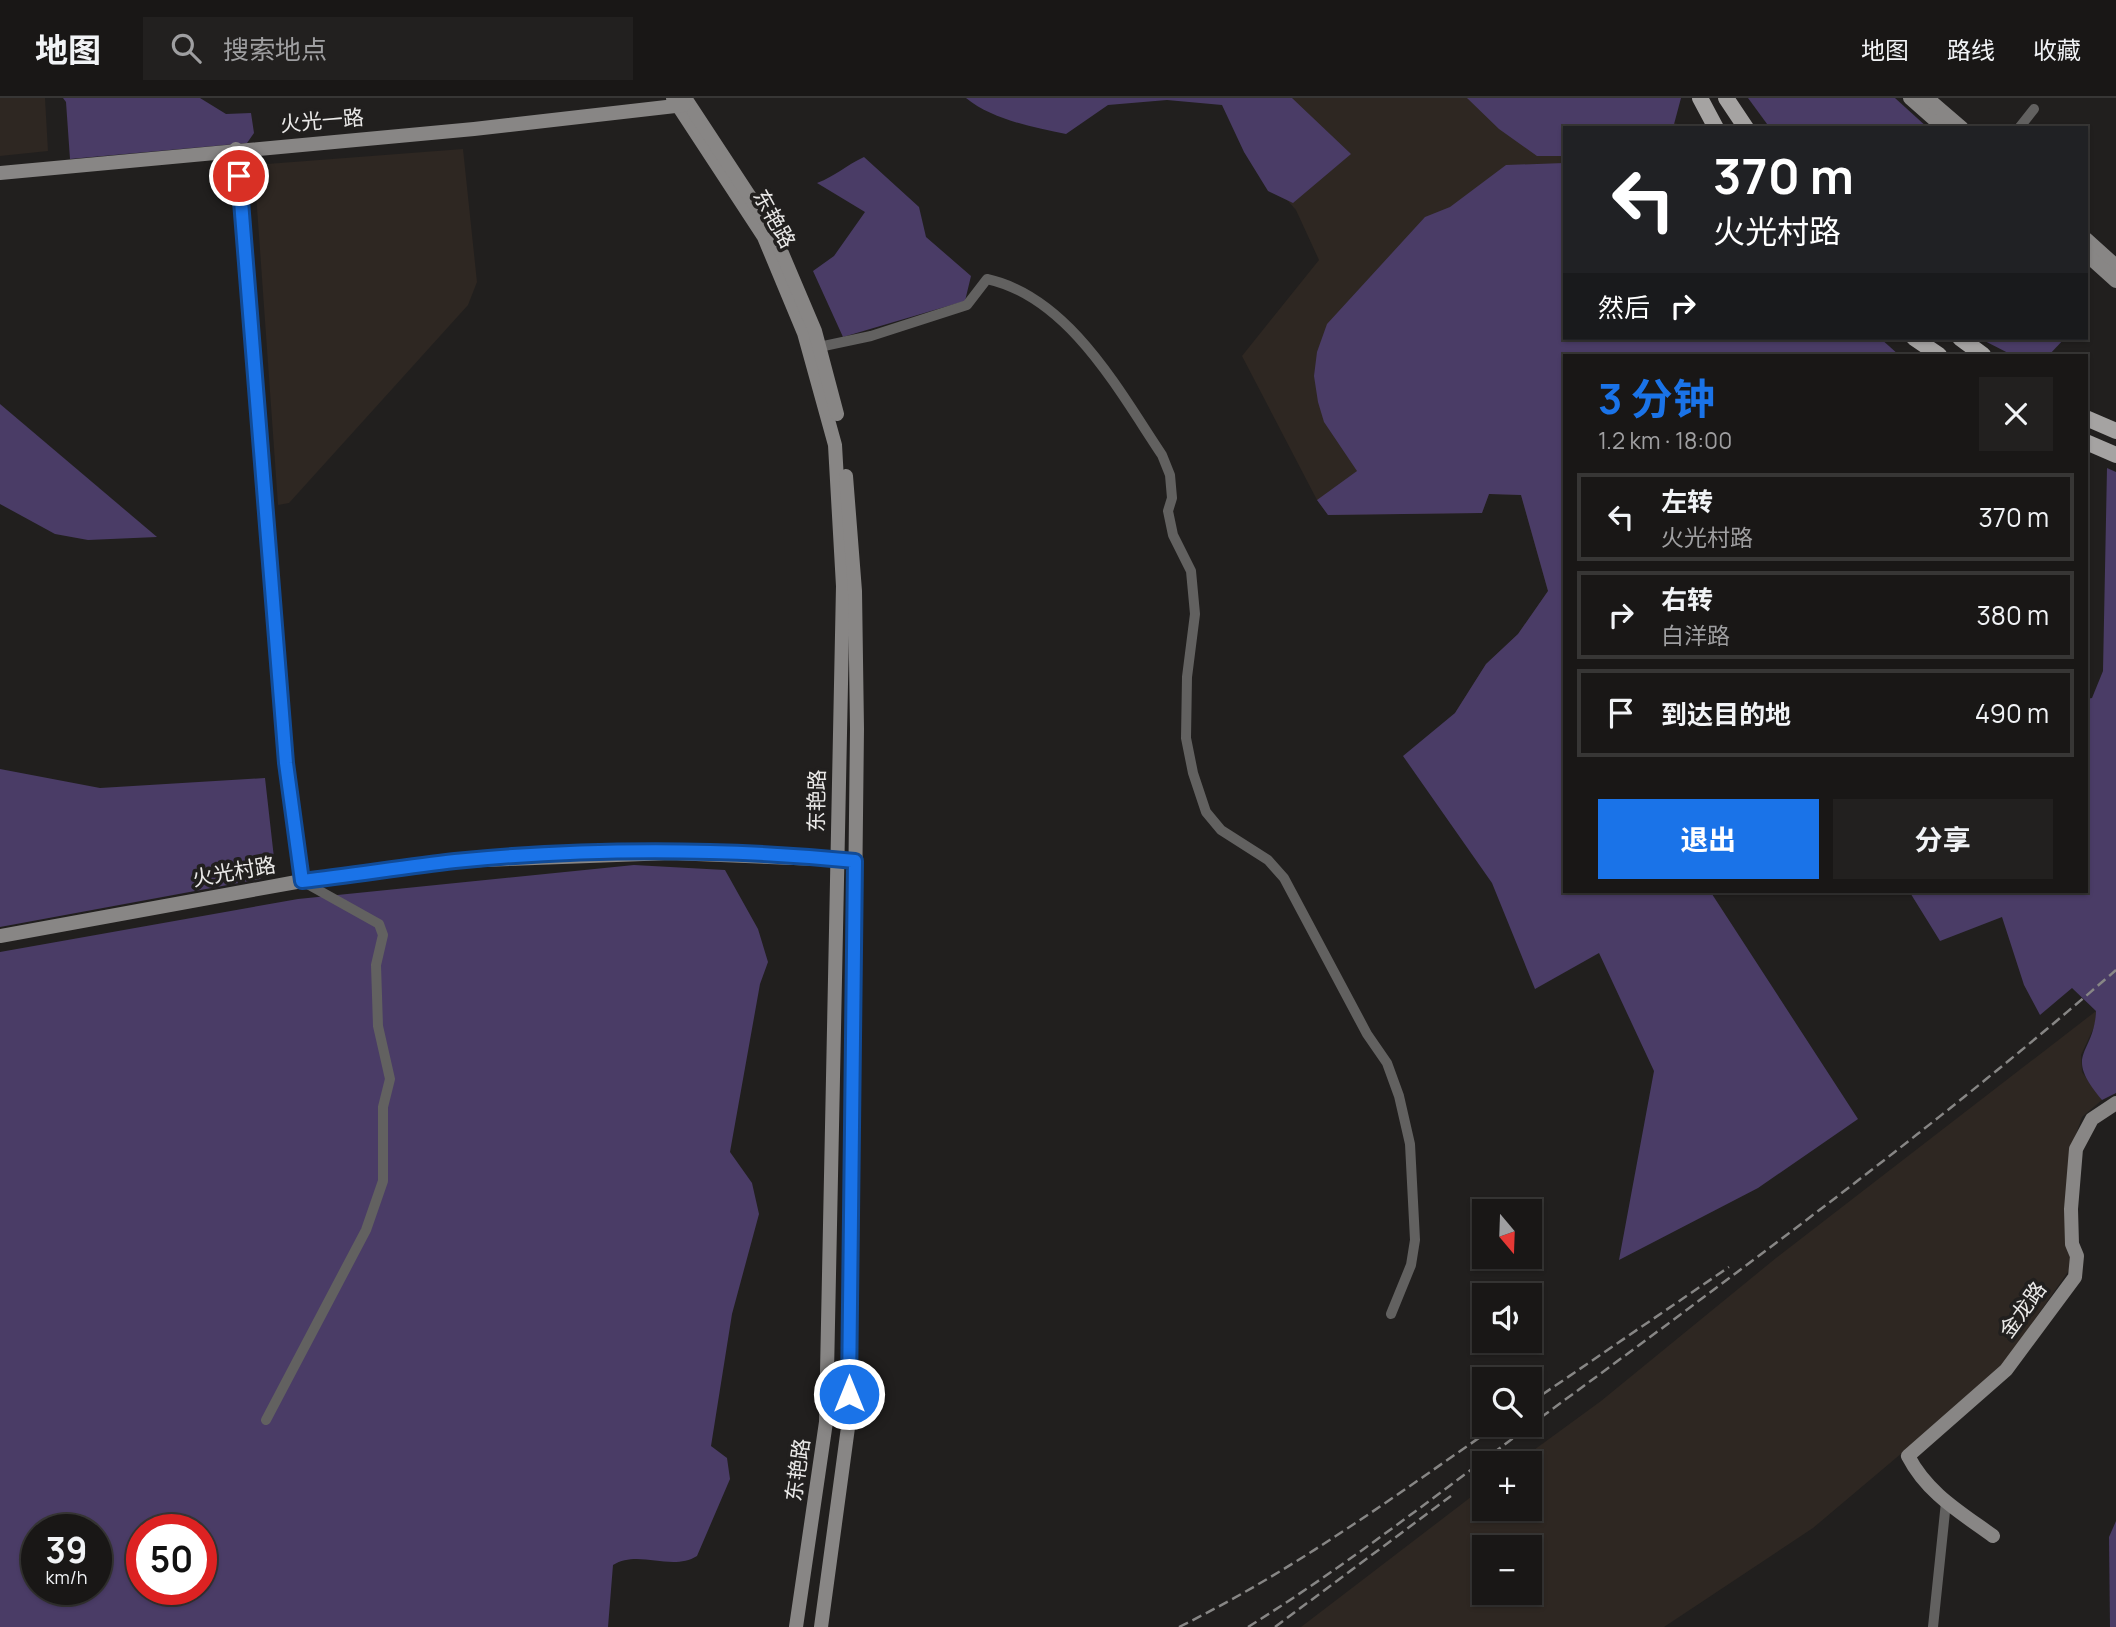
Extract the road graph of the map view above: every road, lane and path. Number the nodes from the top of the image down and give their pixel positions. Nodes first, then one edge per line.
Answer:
1 (1700, 98) edge
2 (1726, 98) edge
3 (1909, 98) edge
4 (1927, 98) edge
5 (681, 101) edge
6 (2034, 109) dead end
7 (1715, 126) edge
8 (1745, 126) edge
9 (1942, 126) edge
10 (1960, 126) edge
11 (2021, 126) edge
12 (236, 149) junction
13 (0, 173) edge
14 (2088, 241) edge
15 (2088, 256) edge
16 (2116, 266) edge
17 (2116, 281) edge
18 (1917, 340) edge
19 (1963, 340) edge
20 (819, 347) junction
21 (1938, 354) edge
22 (1982, 354) edge
23 (2088, 419) edge
24 (2116, 432) edge
25 (2088, 443) edge
26 (2116, 455) edge
27 (836, 859) junction
28 (855, 861) junction
29 (302, 881) junction
30 (0, 936) edge
31 (2116, 1103) edge
32 (1391, 1314) dead end
33 (266, 1420) dead end
34 (1946, 1502) junction
35 (1993, 1535) dead end
36 (796, 1627) edge
37 (821, 1627) edge
38 (1933, 1627) edge

1 - 7 main road
2 - 8 main road
3 - 9 main road
4 - 10 main road
5 - 12 main road, 火光一路
5 - 20 main road, 东艳路
5 - 27 main road, 东艳路
6 - 11 street
12 - 13 main road, 火光一路
12 - 29 main road
14 - 16 main road
15 - 17 main road
18 - 21 main road
19 - 22 main road
20 - 28 main road, 东艳路
20 - 32 street
23 - 24 main road
25 - 26 main road
27 - 28 main road, 火光村路
27 - 29 main road, 火光村路
27 - 36 main road, 东艳路
28 - 37 main road, 东艳路
29 - 30 main road, 火光村路
29 - 33 street
31 - 34 main road, 金龙路
34 - 35 main road, 金龙路
34 - 38 street

